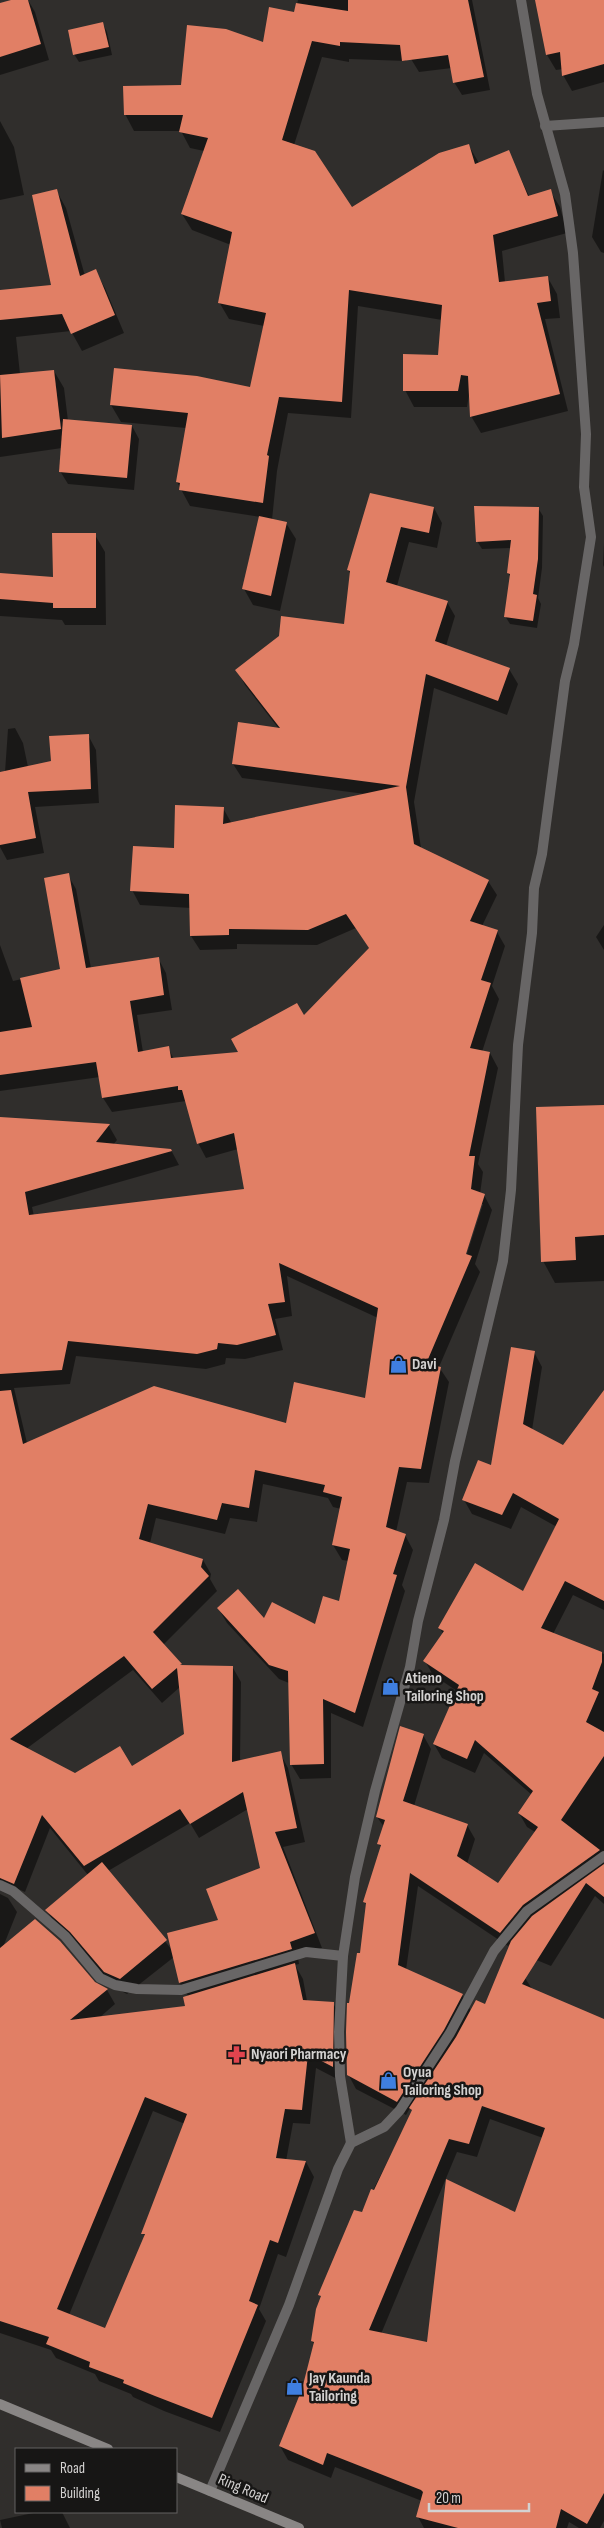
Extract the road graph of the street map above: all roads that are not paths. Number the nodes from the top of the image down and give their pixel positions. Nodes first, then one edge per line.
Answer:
1 (521, 0) edge
2 (604, 122) edge
3 (545, 126) junction
4 (604, 1856) edge
5 (0, 1885) edge
6 (343, 1956) junction
7 (351, 2142) junction
8 (0, 2404) edge
9 (106, 2448) edge
10 (178, 2479) edge
11 (210, 2491) junction
12 (299, 2528) edge

1 - 3 street
2 - 3 street
3 - 6 street
4 - 7 street
5 - 6 street
6 - 7 street
7 - 11 street
8 - 9 main road
10 - 11 main road, Ring Road
11 - 12 main road, Ring Road

